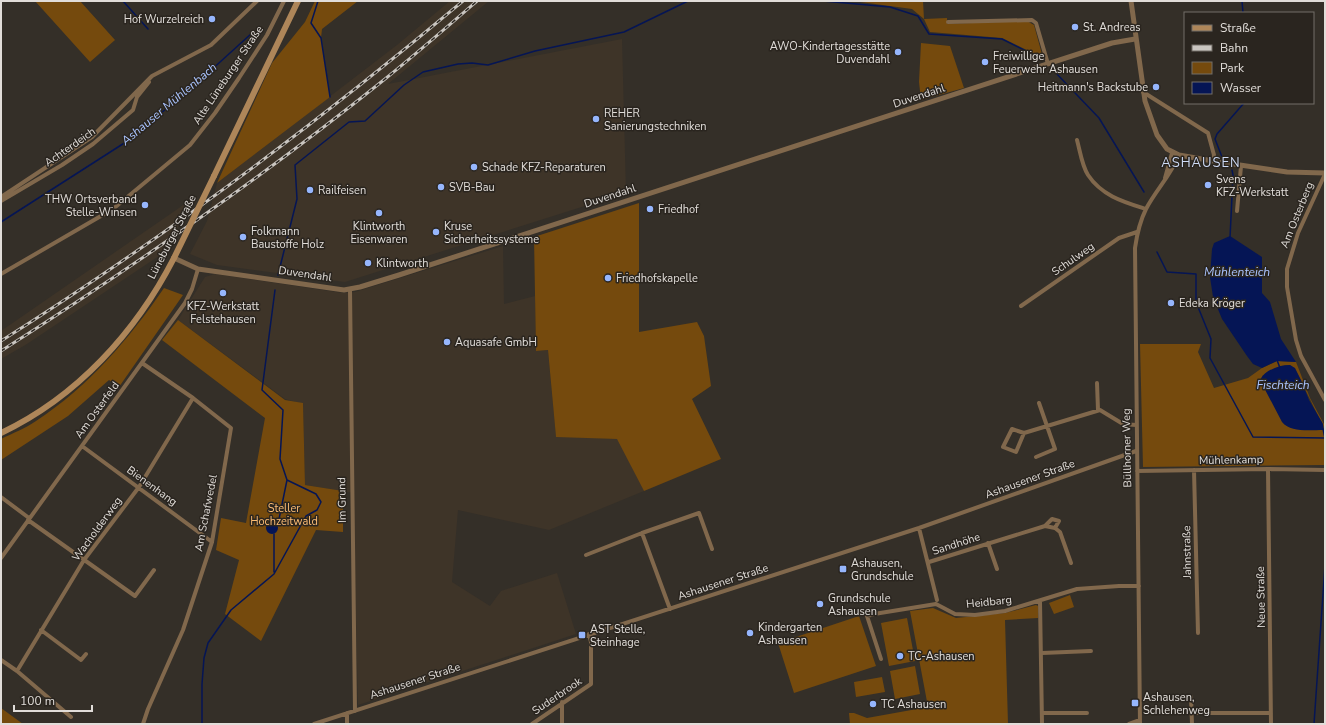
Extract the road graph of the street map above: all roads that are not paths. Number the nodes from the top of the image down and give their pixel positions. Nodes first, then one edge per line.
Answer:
1 (257, 1) edge
2 (284, 1) edge
3 (298, 1) edge
4 (1131, 1) edge
5 (948, 22) dead end
6 (1135, 39) junction
7 (1048, 64) junction
8 (152, 76) junction
9 (1143, 92) junction
10 (1077, 140) dead end
11 (1172, 153) junction
12 (1179, 156) junction
13 (1213, 161) junction
14 (1241, 166) junction
15 (1325, 174) edge
16 (1165, 179) junction
17 (1, 197) edge
18 (1, 201) edge
19 (1146, 209) junction
20 (1237, 211) dead end
21 (1138, 232) junction
22 (174, 258) junction
23 (198, 268) junction
24 (1, 274) edge
25 (350, 290) junction
26 (1021, 306) dead end
27 (142, 363) junction
28 (1097, 383) dead end
29 (193, 398) junction
30 (1325, 400) edge
31 (1039, 403) dead end
32 (1098, 410) junction
33 (1136, 425) junction
34 (1047, 426) junction
35 (1, 433) edge
36 (1024, 433) junction
37 (82, 446) junction
38 (1136, 451) junction
39 (1036, 457) dead end
40 (1268, 469) junction
41 (1194, 470) junction
42 (1325, 470) edge
43 (1137, 471) junction
44 (139, 487) junction
45 (1, 497) edge
46 (29, 519) junction
47 (1045, 526) junction
48 (918, 528) junction
49 (1055, 528) junction
50 (642, 533) junction
51 (212, 542) junction
52 (988, 543) junction
53 (712, 548) dead end
54 (586, 554) dead end
55 (1, 558) edge
56 (84, 560) junction
57 (929, 562) junction
58 (1071, 563) dead end
59 (997, 569) dead end
60 (154, 570) dead end
61 (1139, 586) junction
62 (937, 600) dead end
63 (1040, 602) junction
64 (670, 609) junction
65 (41, 630) junction
66 (1198, 633) dead end
67 (588, 634) junction
68 (1091, 651) dead end
69 (1042, 653) junction
70 (86, 654) dead end
71 (881, 659) dead end
72 (1, 660) edge
73 (17, 671) junction
74 (1191, 697) dead end
75 (562, 702) junction
76 (355, 711) junction
77 (347, 713) junction
78 (1042, 713) junction
79 (1087, 713) dead end
80 (1271, 713) junction
81 (1192, 714) junction
82 (71, 717) dead end
83 (1140, 722) edge
84 (143, 724) edge
85 (314, 724) edge
86 (347, 724) edge
87 (532, 724) edge
88 (562, 724) edge
89 (1042, 724) edge
90 (1129, 724) edge
91 (1192, 724) edge
92 (1271, 724) edge

1 - 8 street, Achterdeich
2 - 24 street, Alte Lüneburger Straße
3 - 22 main road, Lüneburger Straße, bridge
4 - 6 street
5 - 7 street
6 - 7 street, Duvendahl
6 - 9 street
7 - 25 street, Duvendahl
8 - 17 street, Achterdeich
8 - 18 street, Achterdeich
9 - 11 street
9 - 13 street
10 - 19 street
11 - 12 street
11 - 16 street, Büllhorner Weg
12 - 13 street
12 - 16 street, Büllhorner Weg
13 - 14 street
14 - 15 street
14 - 20 street
15 - 30 street, Am Osterberg
16 - 19 street, Büllhorner Weg
19 - 21 street, Büllhorner Weg
21 - 26 street, Schulweg
21 - 33 street, Büllhorner Weg
22 - 23 street, Duvendahl
22 - 35 main road, Lüneburger Straße
23 - 25 street, Duvendahl
23 - 27 street, Am Osterfeld
25 - 76 street, Im Grund
27 - 29 street, Am Schafwedel
27 - 37 street, Am Osterfeld
28 - 32 street
29 - 44 street, Wacholderweg
29 - 51 street, Am Schafwedel
31 - 34 street
32 - 33 street
32 - 34 street
33 - 38 street, Büllhorner Weg
34 - 36 street
34 - 39 street
36 - 36 street
37 - 44 street, Bienenhang
37 - 46 street, Am Osterfeld
38 - 43 street, Büllhorner Weg
38 - 48 street, Ashausener Straße
40 - 41 street, Mühlenkamp
40 - 42 street, Mühlenkamp
40 - 80 street, Neue Straße
41 - 43 street, Mühlenkamp
41 - 66 street, Jahnstraße
43 - 61 street, Büllhorner Weg
44 - 51 street, Bienenhang
44 - 56 street, Wacholderweg
45 - 46 street
46 - 55 street, Am Osterfeld
46 - 56 street
47 - 49 street, Sandhöhe
47 - 49 street, Sandhöhe
47 - 52 street, Sandhöhe
48 - 57 street, Sandhöhe
48 - 64 street, Ashausener Straße
49 - 58 street, Sandhöhe
50 - 53 street
50 - 54 street
50 - 64 street
51 - 84 street, Am Schafwedel
52 - 57 street, Sandhöhe
52 - 59 street, Sandhöhe
56 - 60 street
56 - 65 street, Wacholderweg
57 - 62 street, Sandhöhe
61 - 63 street, Heidbarg
61 - 83 street, Büllhorner Weg
63 - 69 street
63 - 71 street, Heidbarg
64 - 67 street, Ashausener Straße
65 - 70 street
65 - 73 street, Wacholderweg
67 - 75 street, Suderbrook
67 - 76 street, Ashausener Straße
68 - 69 street
69 - 78 street
72 - 73 street
73 - 82 street
74 - 81 street
75 - 87 street, Suderbrook
75 - 88 street
76 - 77 street, Ashausener Straße
77 - 85 street, Ashausener Straße
77 - 86 street
78 - 79 street
78 - 89 street
80 - 81 street
80 - 92 street, Neue Straße
81 - 91 street
83 - 90 street

